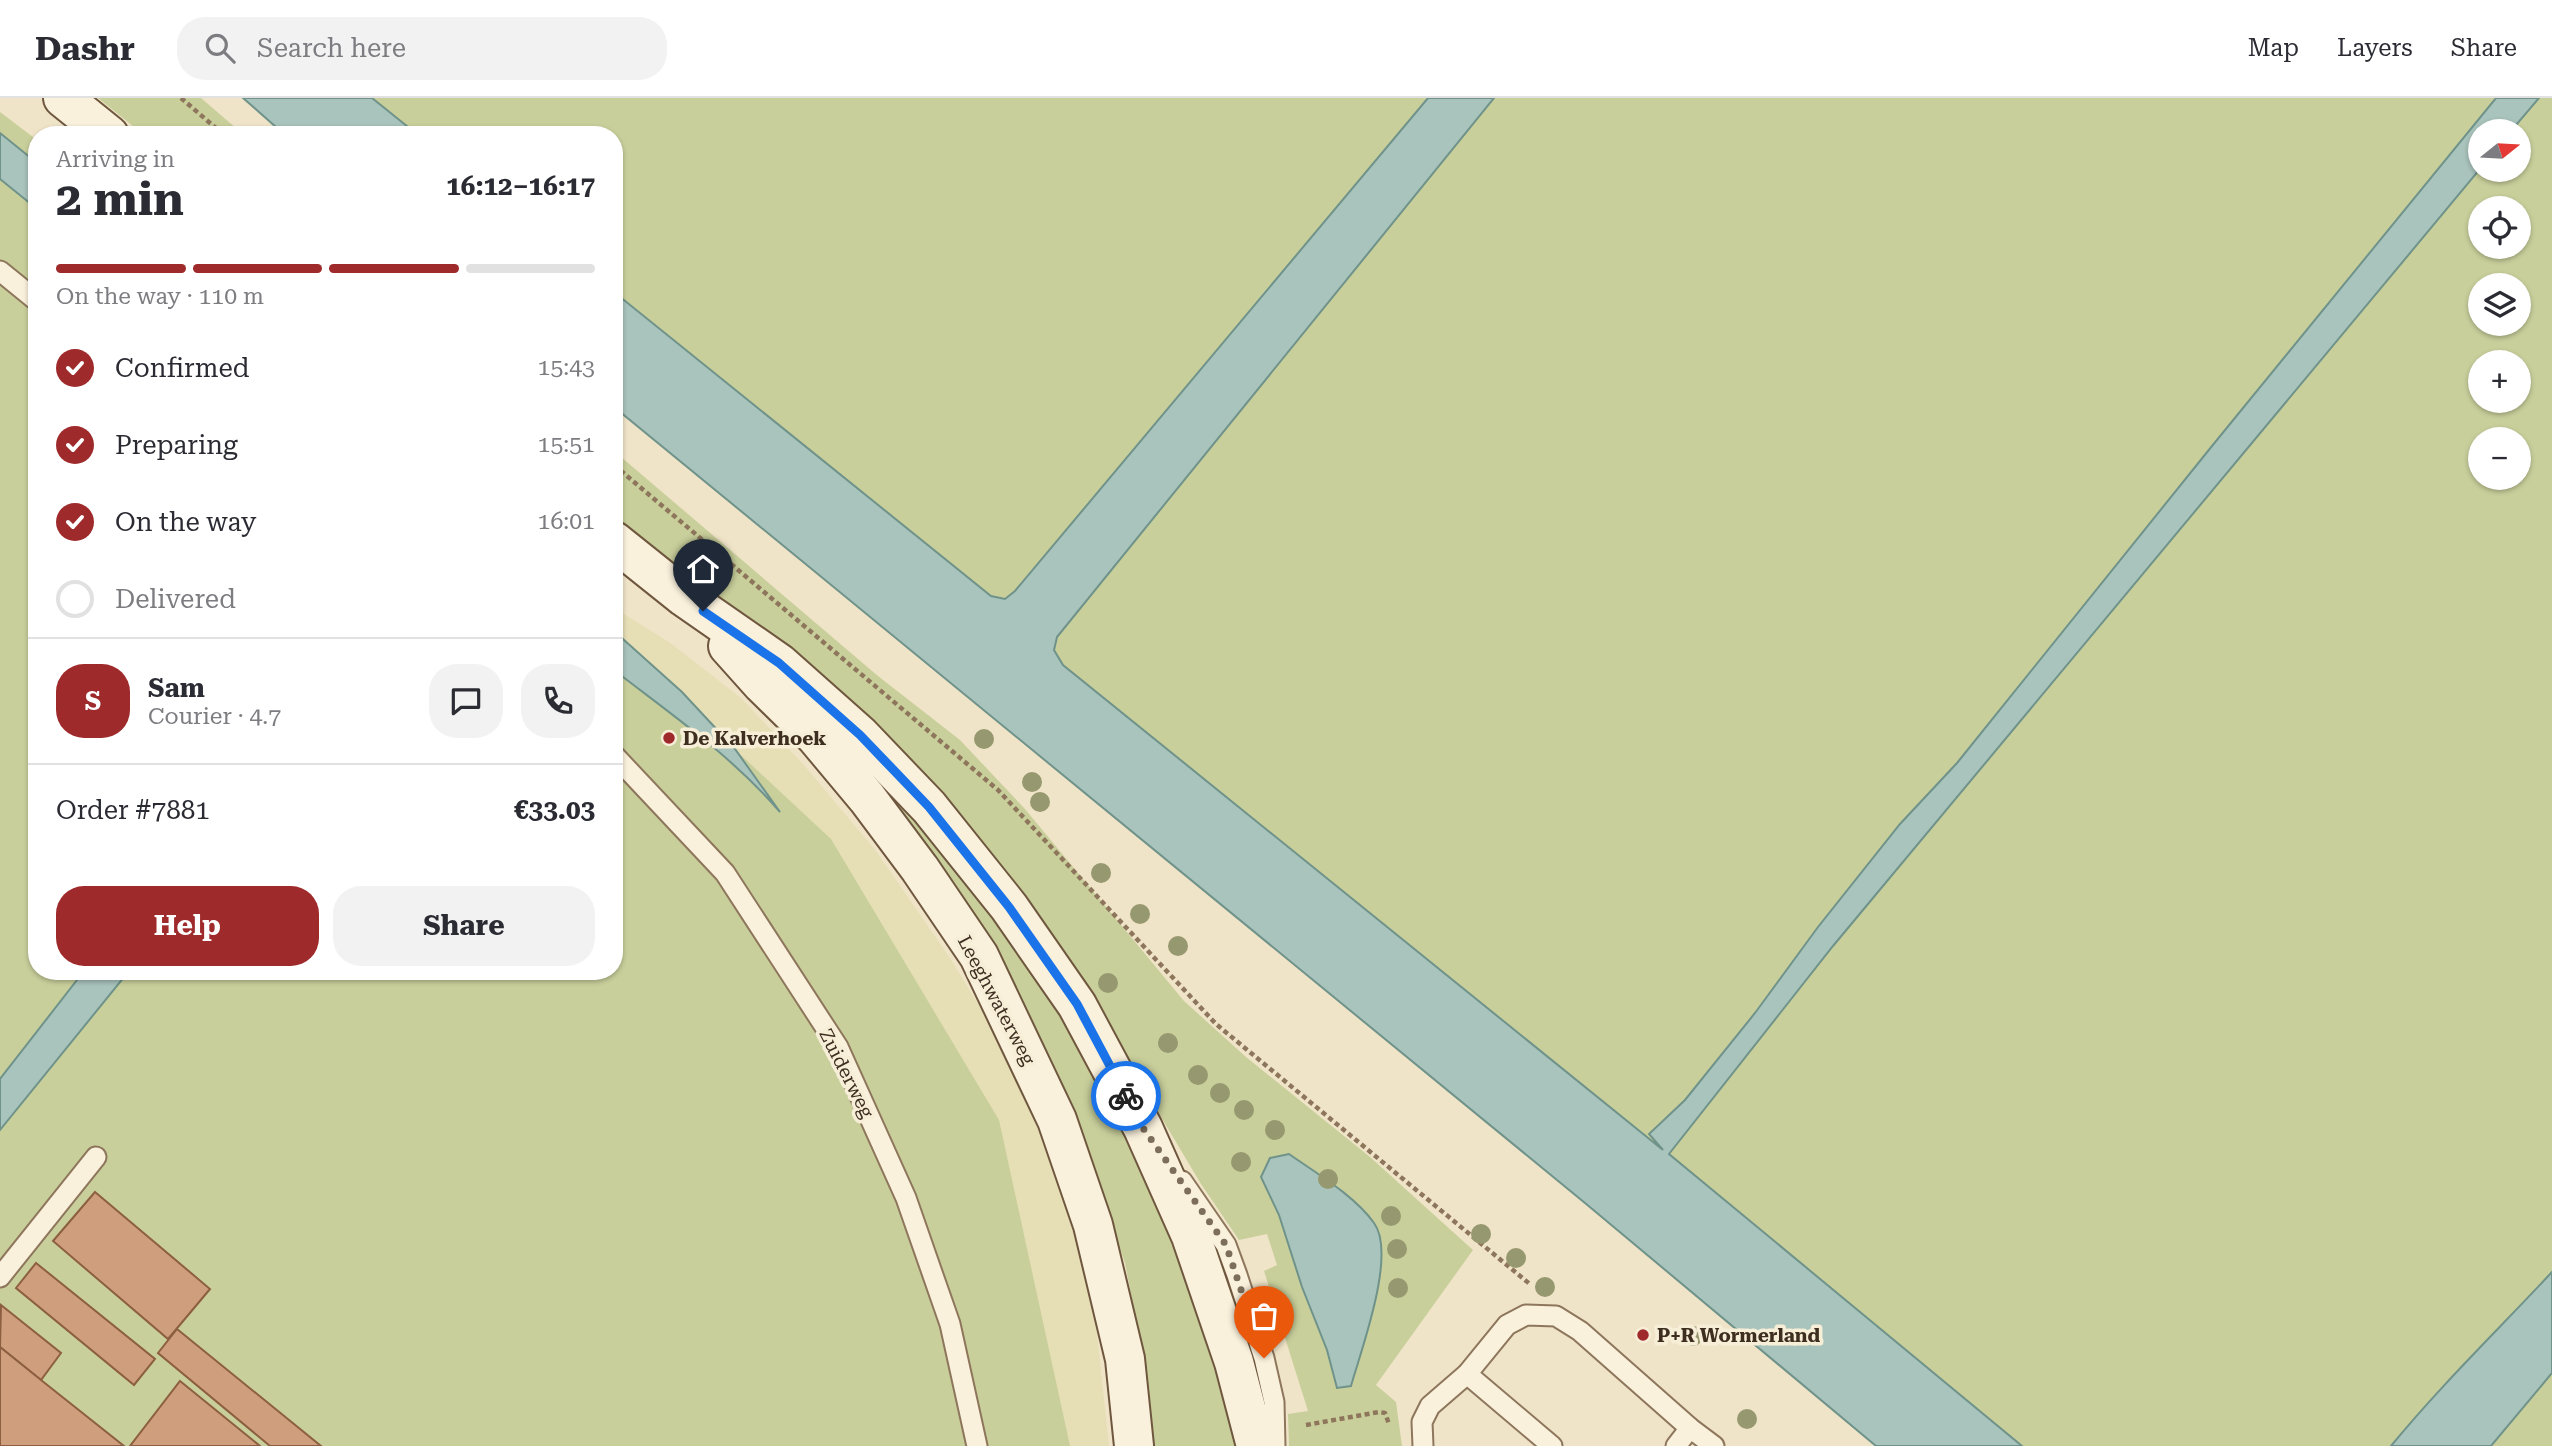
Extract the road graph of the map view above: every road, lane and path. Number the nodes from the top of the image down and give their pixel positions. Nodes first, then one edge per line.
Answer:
1 (63, 98) edge
2 (181, 98) edge
3 (98, 126) edge
4 (214, 126) edge
5 (0, 271) edge
6 (28, 294) edge
7 (623, 473) edge
8 (623, 548) edge
9 (684, 597) junction
10 (623, 765) edge
11 (1143, 1128) junction
12 (96, 1157) dead end
13 (0, 1277) edge
14 (1556, 1316) junction
15 (1467, 1374) junction
16 (1302, 1418) dead end
17 (1690, 1429) junction
18 (1390, 1433) dead end
19 (977, 1446) edge
20 (1134, 1446) edge
21 (1256, 1446) edge
22 (1275, 1446) edge
23 (1423, 1446) edge
24 (1552, 1446) edge
25 (1676, 1446) edge
26 (1714, 1446) edge

1 - 3 main road
2 - 4 path
5 - 6 lane
7 - 14 path
8 - 9 main road, Leeghwaterweg
9 - 11 main road, Leeghwaterweg
9 - 20 main road, Leeghwaterweg
10 - 19 lane, Zuiderweg
11 - 21 main road, Leeghwaterweg
11 - 22 lane
12 - 13 lane
14 - 15 lane
14 - 17 lane
15 - 23 lane
15 - 24 lane
16 - 18 path
17 - 25 lane
17 - 26 lane

